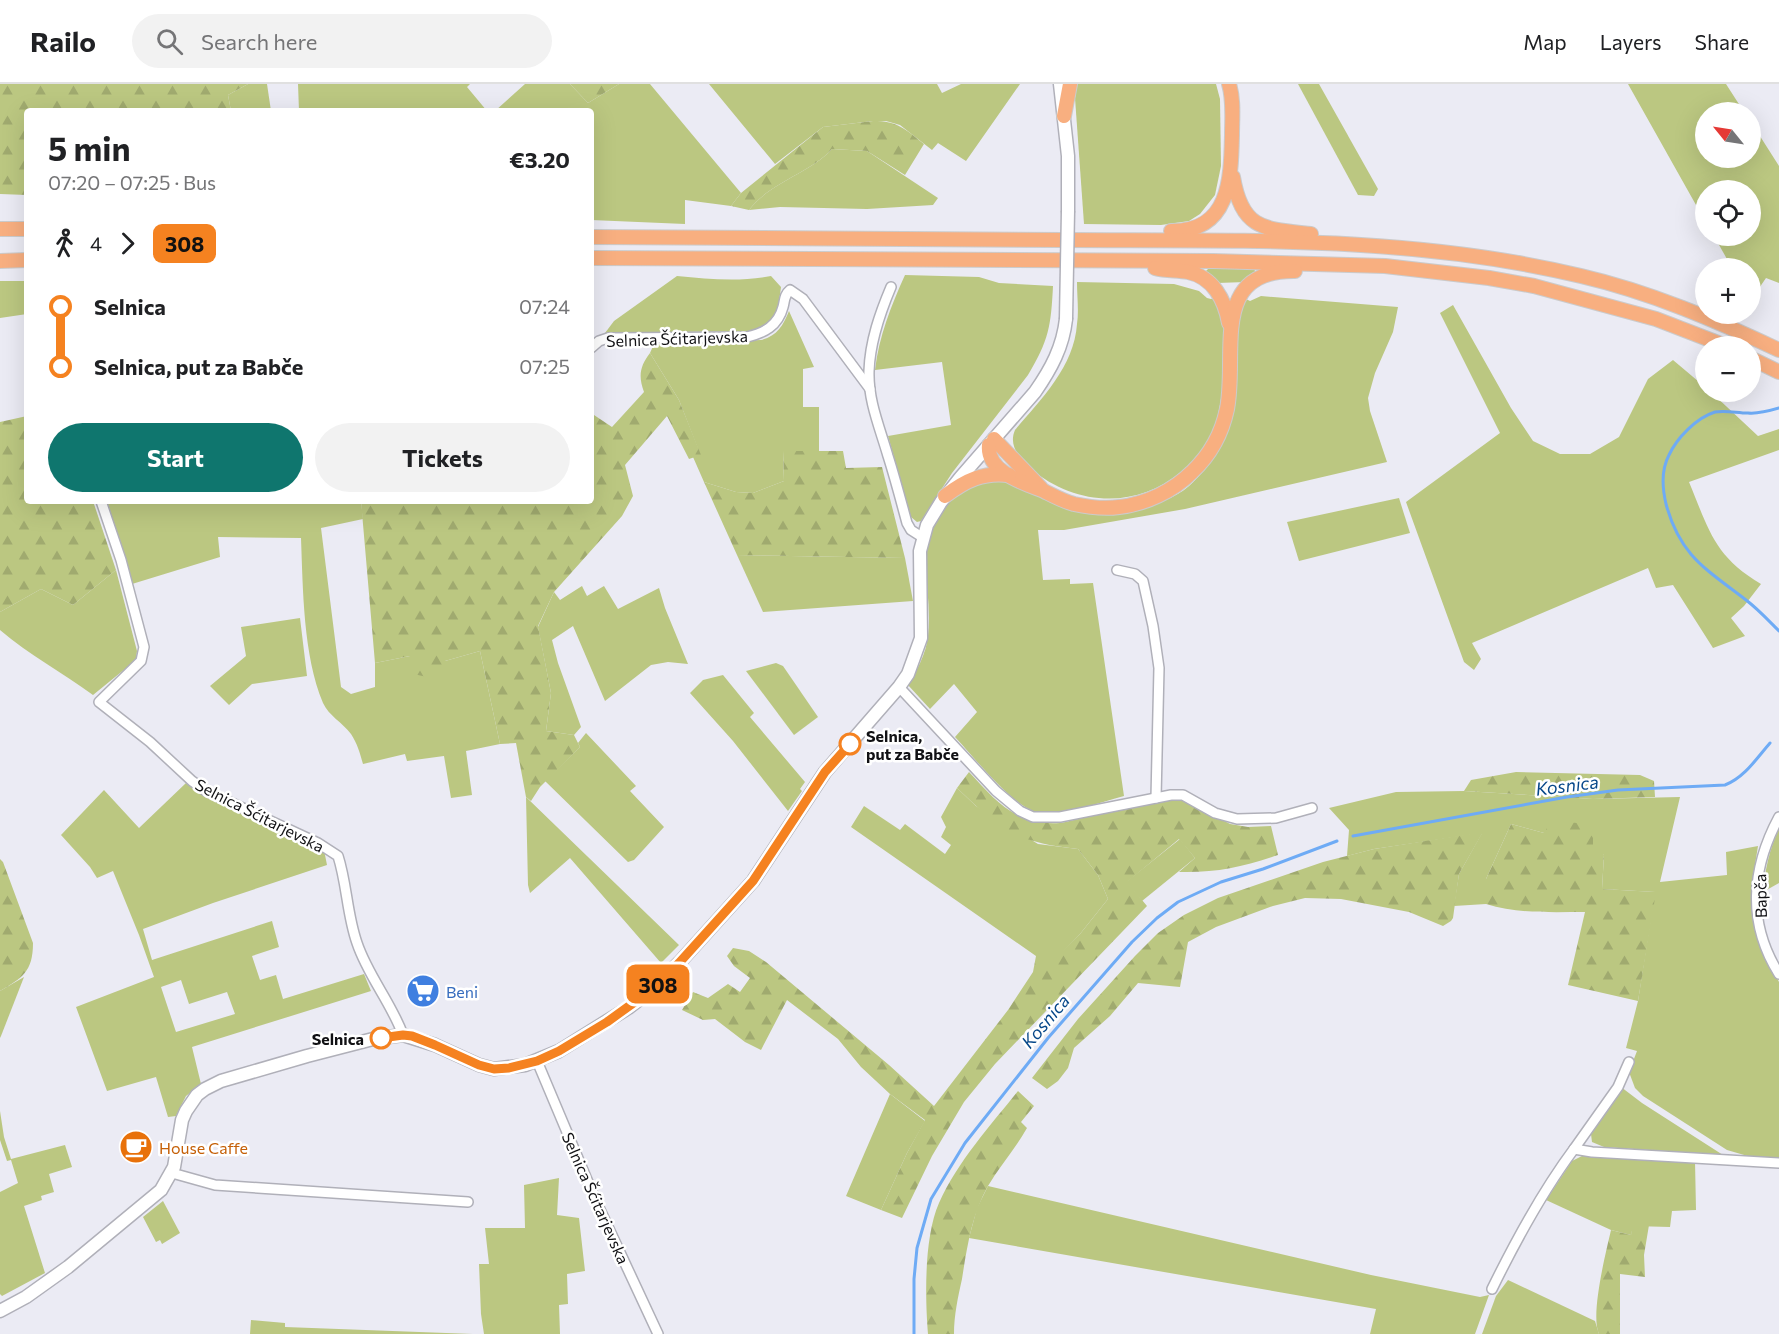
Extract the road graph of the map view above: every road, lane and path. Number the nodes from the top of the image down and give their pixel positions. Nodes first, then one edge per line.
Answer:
1 (1060, 84) edge
2 (1070, 84) edge
3 (1229, 84) edge
4 (1064, 116) junction
5 (1231, 163) junction
6 (0, 229) edge
7 (24, 229) edge
8 (594, 237) edge
9 (1125, 240) junction
10 (1338, 243) junction
11 (594, 258) edge
12 (0, 261) edge
13 (24, 261) edge
14 (1133, 261) junction
15 (1332, 264) junction
16 (891, 287) dead end
17 (1230, 331) junction
18 (1700, 336) edge
19 (594, 345) edge
20 (1779, 350) edge
21 (1761, 363) edge
22 (1779, 372) edge
23 (870, 389) junction
24 (991, 442) junction
25 (1009, 475) junction
26 (1044, 492) junction
27 (945, 496) junction
28 (102, 504) edge
29 (922, 537) junction
30 (1117, 570) dead end
31 (899, 687) junction
32 (1156, 798) junction
33 (1312, 808) dead end
34 (1779, 817) edge
35 (1779, 974) edge
36 (403, 1035) junction
37 (537, 1061) junction
38 (1629, 1062) dead end
39 (1574, 1149) junction
40 (1779, 1163) edge
41 (172, 1173) junction
42 (468, 1202) dead end
43 (1492, 1289) dead end
44 (0, 1311) edge
45 (658, 1334) edge

1 - 4 street
2 - 4 main road
3 - 5 main road
4 - 24 street, bridge
5 - 9 main road
5 - 10 main road
6 - 7 main road
8 - 9 main road
9 - 10 main road
10 - 20 main road
11 - 14 main road
12 - 13 main road
14 - 15 main road
14 - 17 main road
15 - 17 main road
15 - 18 main road
16 - 23 street, Selnica Šćitarjevska
17 - 26 main road
19 - 23 street, Selnica Šćitarjevska
21 - 22 main road
23 - 29 street, Selnica Šćitarjevska
24 - 25 main road
24 - 26 main road
24 - 27 street
25 - 26 main road
25 - 27 main road
27 - 29 street
28 - 36 street, Selnica Šćitarjevska
29 - 31 street
30 - 32 street
31 - 32 street
31 - 37 street
32 - 33 street
34 - 35 street, Bapča
36 - 37 street
36 - 41 street
37 - 45 street, Selnica Šćitarjevska
38 - 39 street
39 - 40 street
39 - 43 street
41 - 42 street
41 - 44 street

